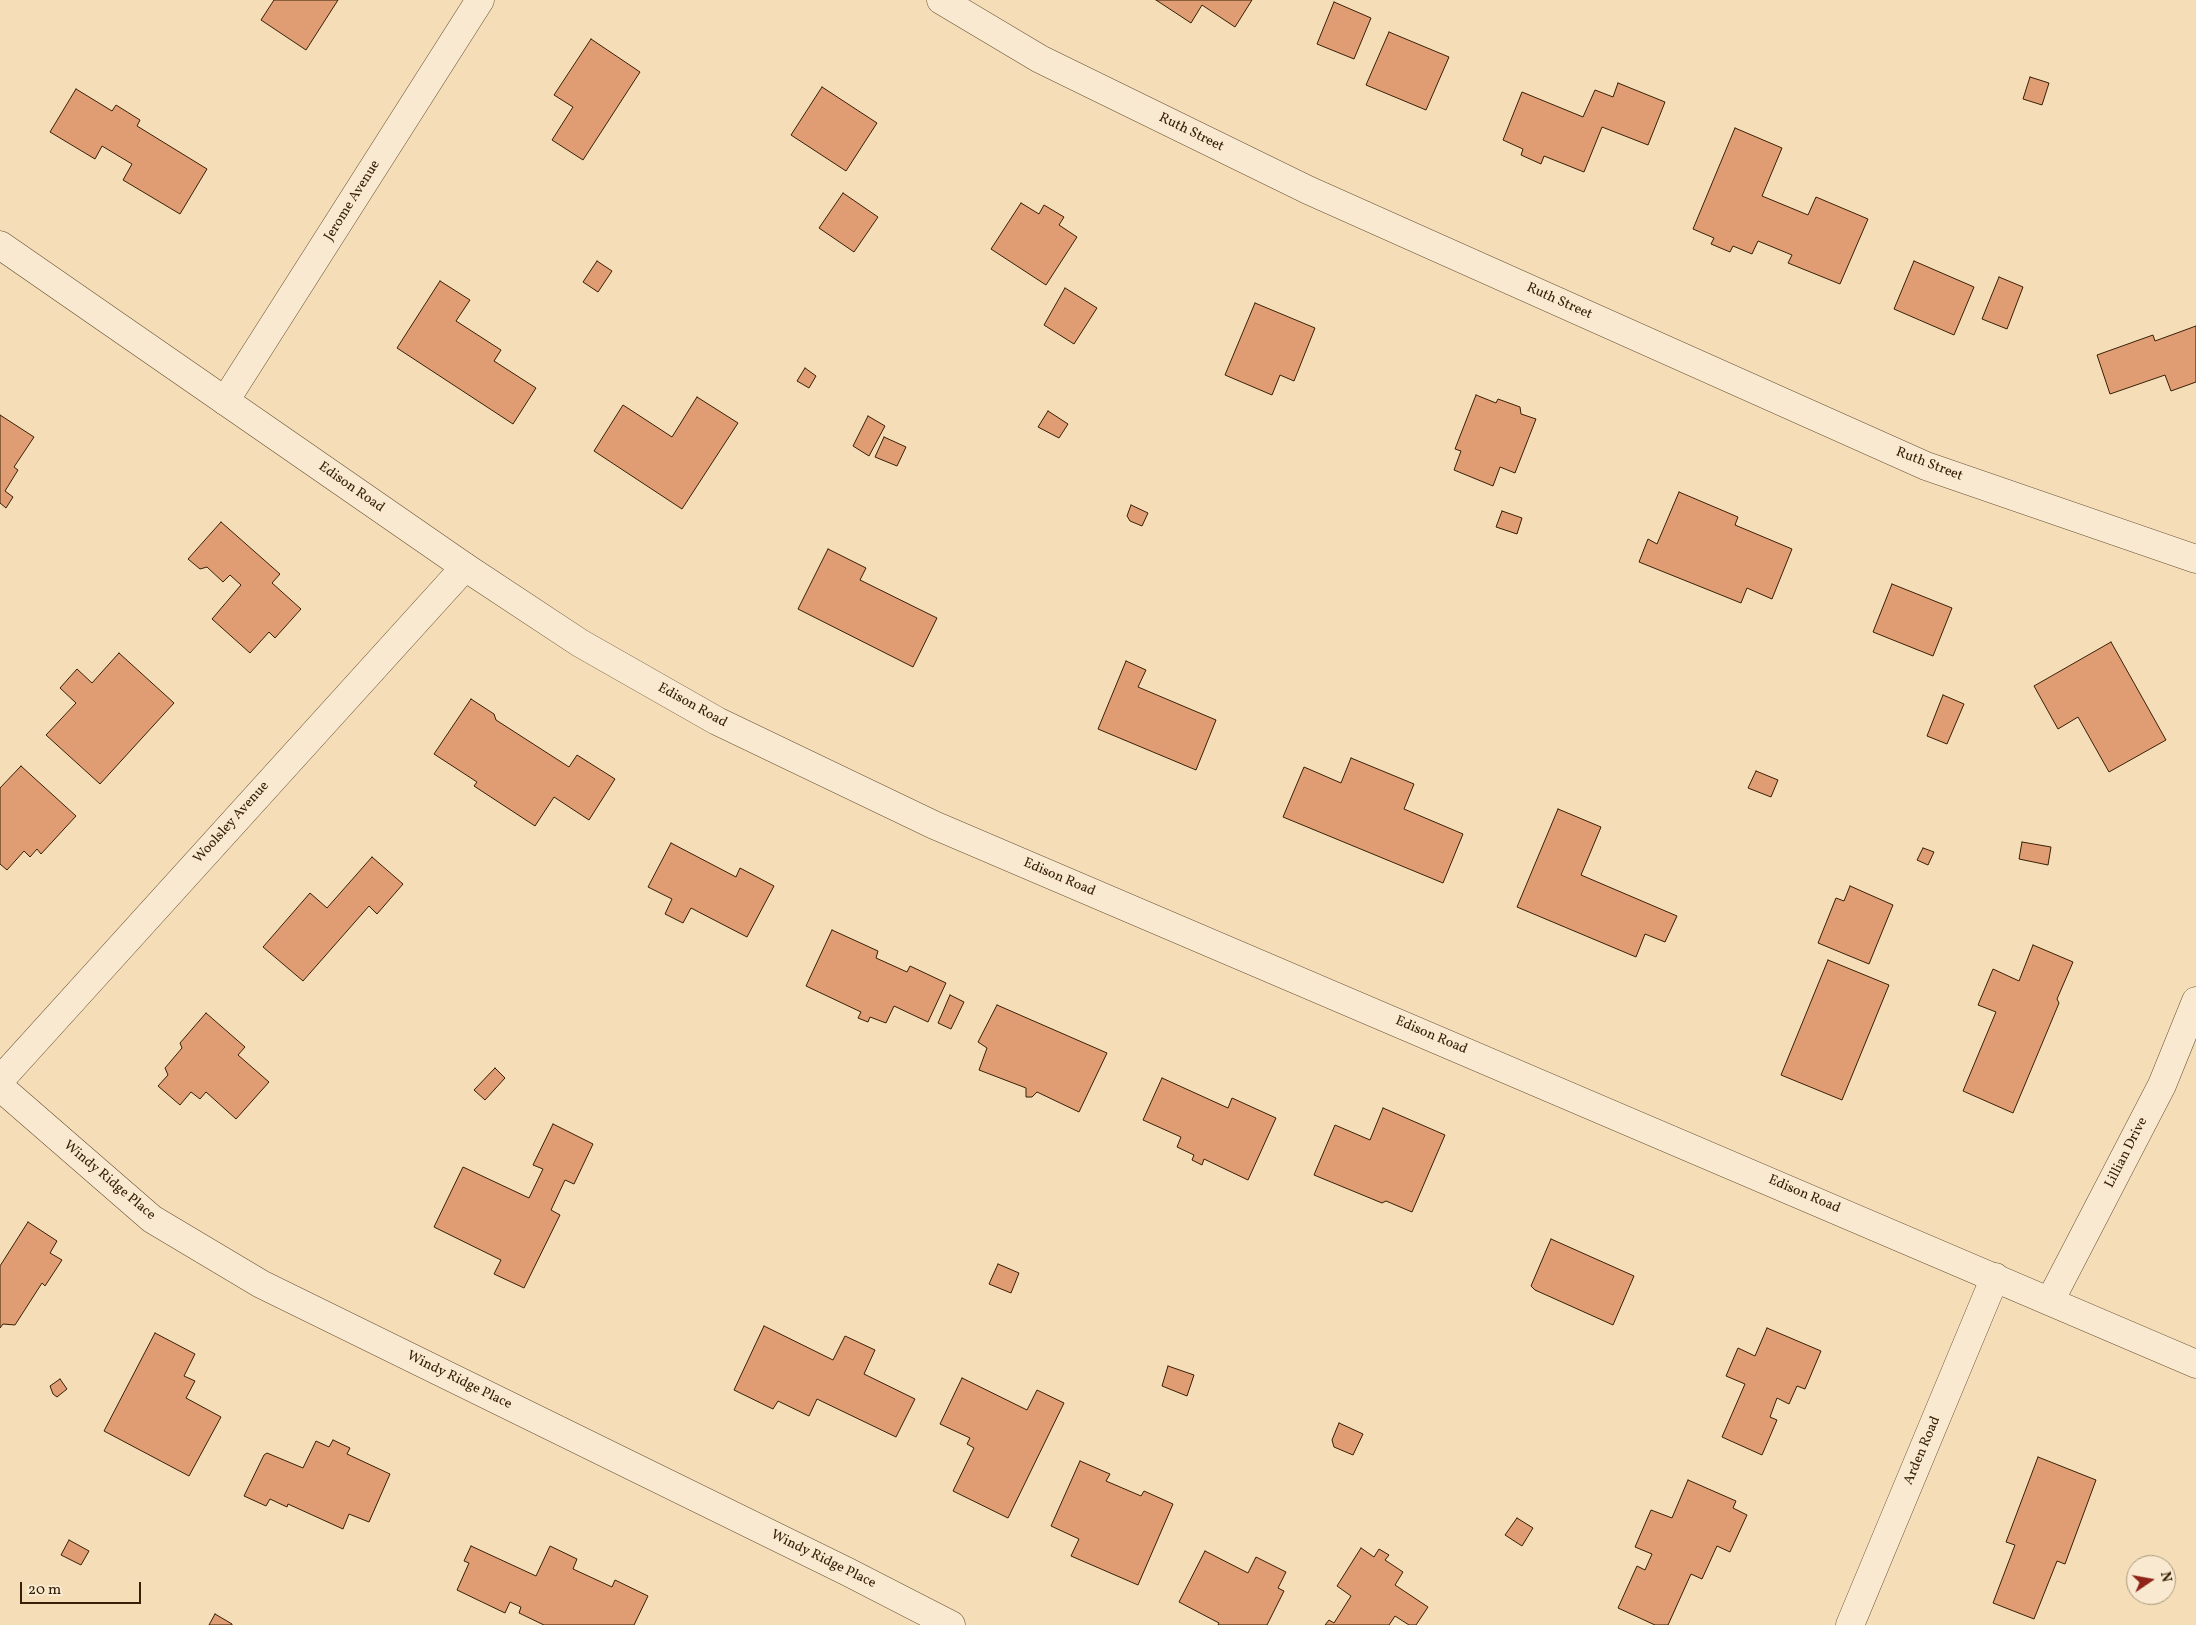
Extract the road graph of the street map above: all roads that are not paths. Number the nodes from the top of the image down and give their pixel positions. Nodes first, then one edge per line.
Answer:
1 (480, 0) edge
2 (941, 0) edge
3 (0, 245) edge
4 (225, 401) junction
5 (2196, 559) edge
6 (465, 567) junction
7 (2196, 1001) edge
8 (0, 1080) edge
9 (0, 1087) edge
10 (1995, 1277) junction
11 (2050, 1301) junction
12 (2196, 1364) edge
13 (951, 1625) edge
14 (1850, 1625) edge

1 - 4 street, Jerome Avenue
2 - 5 street, Ruth Street
3 - 4 street, Edison Road
4 - 6 street, Edison Road
6 - 8 street, Woolsley Avenue
6 - 10 street, Edison Road
7 - 11 street, Lillian Drive
9 - 13 street, Windy Ridge Place
10 - 11 street, Edison Road
10 - 14 street, Arden Road
11 - 12 street, Edison Road

